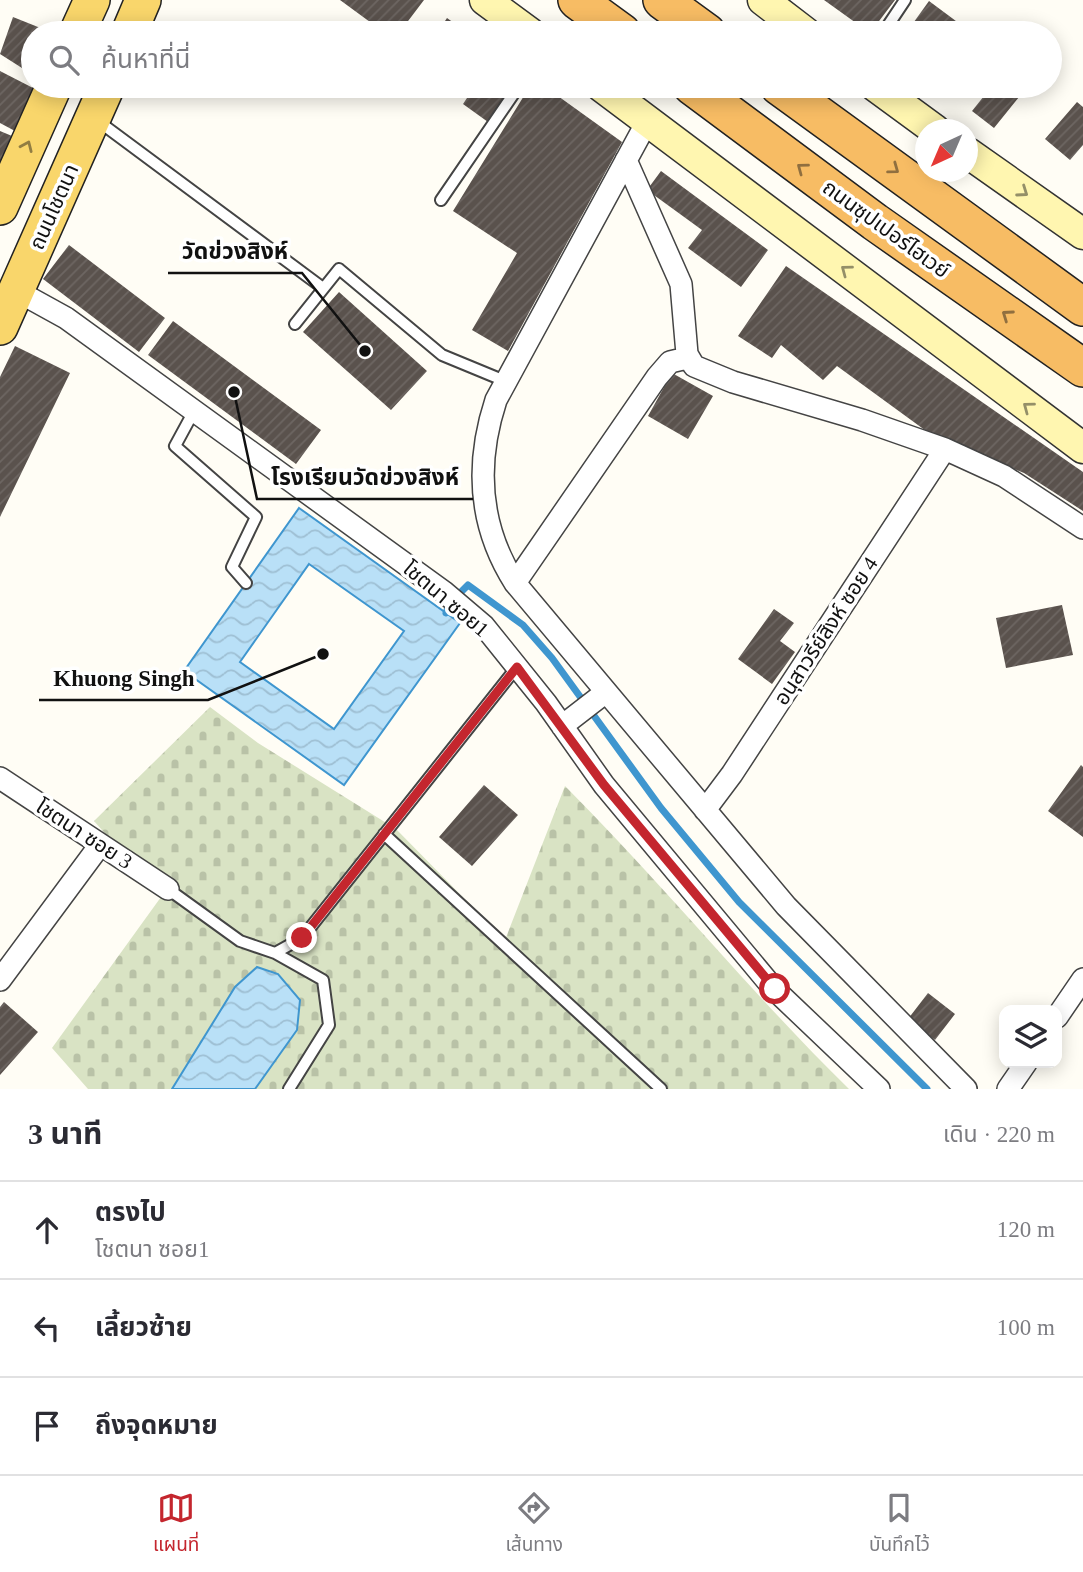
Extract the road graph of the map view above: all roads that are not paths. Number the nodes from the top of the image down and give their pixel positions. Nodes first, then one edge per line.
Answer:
1 (92, 0) edge
2 (143, 0) edge
3 (485, 0) edge
4 (577, 0) edge
5 (662, 0) edge
6 (763, 0) edge
7 (905, 0) edge
8 (83, 21) edge
9 (134, 21) edge
10 (514, 21) edge
11 (606, 21) edge
12 (691, 21) edge
13 (790, 21) edge
14 (891, 21) edge
15 (48, 98) edge
16 (102, 98) edge
17 (511, 98) edge
18 (618, 98) edge
19 (708, 98) edge
20 (796, 98) edge
21 (891, 98) edge
22 (93, 118) junction
23 (920, 119) edge
24 (648, 120) junction
25 (626, 160) junction
26 (978, 160) edge
27 (3, 195) edge
28 (441, 200) dead end
29 (1083, 234) edge
30 (323, 288) junction
31 (17, 291) junction
32 (1083, 307) edge
33 (295, 324) dead end
34 (0, 327) edge
35 (687, 358) junction
36 (1083, 368) edge
37 (505, 381) junction
38 (194, 411) junction
39 (1083, 448) edge
40 (945, 449) junction
41 (1083, 528) edge
42 (246, 583) dead end
43 (515, 583) junction
44 (517, 667) junction
45 (606, 692) junction
46 (562, 726) junction
47 (0, 778) edge
48 (705, 810) junction
49 (384, 834) junction
50 (100, 845) junction
51 (168, 889) joint
52 (275, 953) junction
53 (1083, 979) edge
54 (0, 980) edge
55 (1062, 1010) edge
56 (1023, 1068) edge
57 (289, 1089) edge
58 (661, 1089) edge
59 (879, 1089) edge
60 (966, 1089) edge
61 (1008, 1089) edge

1 - 8 main road
2 - 9 main road
3 - 10 main road
4 - 11 highway
5 - 12 highway
6 - 13 main road
7 - 14 lane
27 -> 15 main road
16 - 22 main road, ถนนโชตนา
17 - 28 lane
18 - 24 main road
36 -> 19 highway, ถนนซุปเปอร์ไฮเวย์
20 -> 32 highway
21 - 23 main road
22 - 30 lane
22 - 31 main road, ถนนโชตนา
24 - 25 street
39 -> 24 main road
25 - 35 street
25 - 37 street
26 -> 29 main road
30 - 33 lane
30 - 37 lane
31 - 34 main road, ถนนโชตนา
31 - 38 street, โชตนา ซอย1
35 - 40 street
35 - 43 street
37 - 43 street
38 - 42 lane
38 - 44 street, โชตนา ซอย1
40 - 41 street
40 - 48 street, อนุสาวรีย์สิงห์ ซอย 4
43 - 45 street
44 - 46 street, โชตนา ซอย1
44 - 49 lane
45 - 46 street
45 - 48 street
46 - 59 street, โชตนา ซอย1
47 - 50 street, โชตนา ซอย 3
48 - 60 street
49 - 52 lane
49 - 58 lane
50 - 51 street, โชตนา ซอย 3
50 - 54 street
51 - 52 lane
52 - 57 lane
53 - 55 street
56 - 61 street

